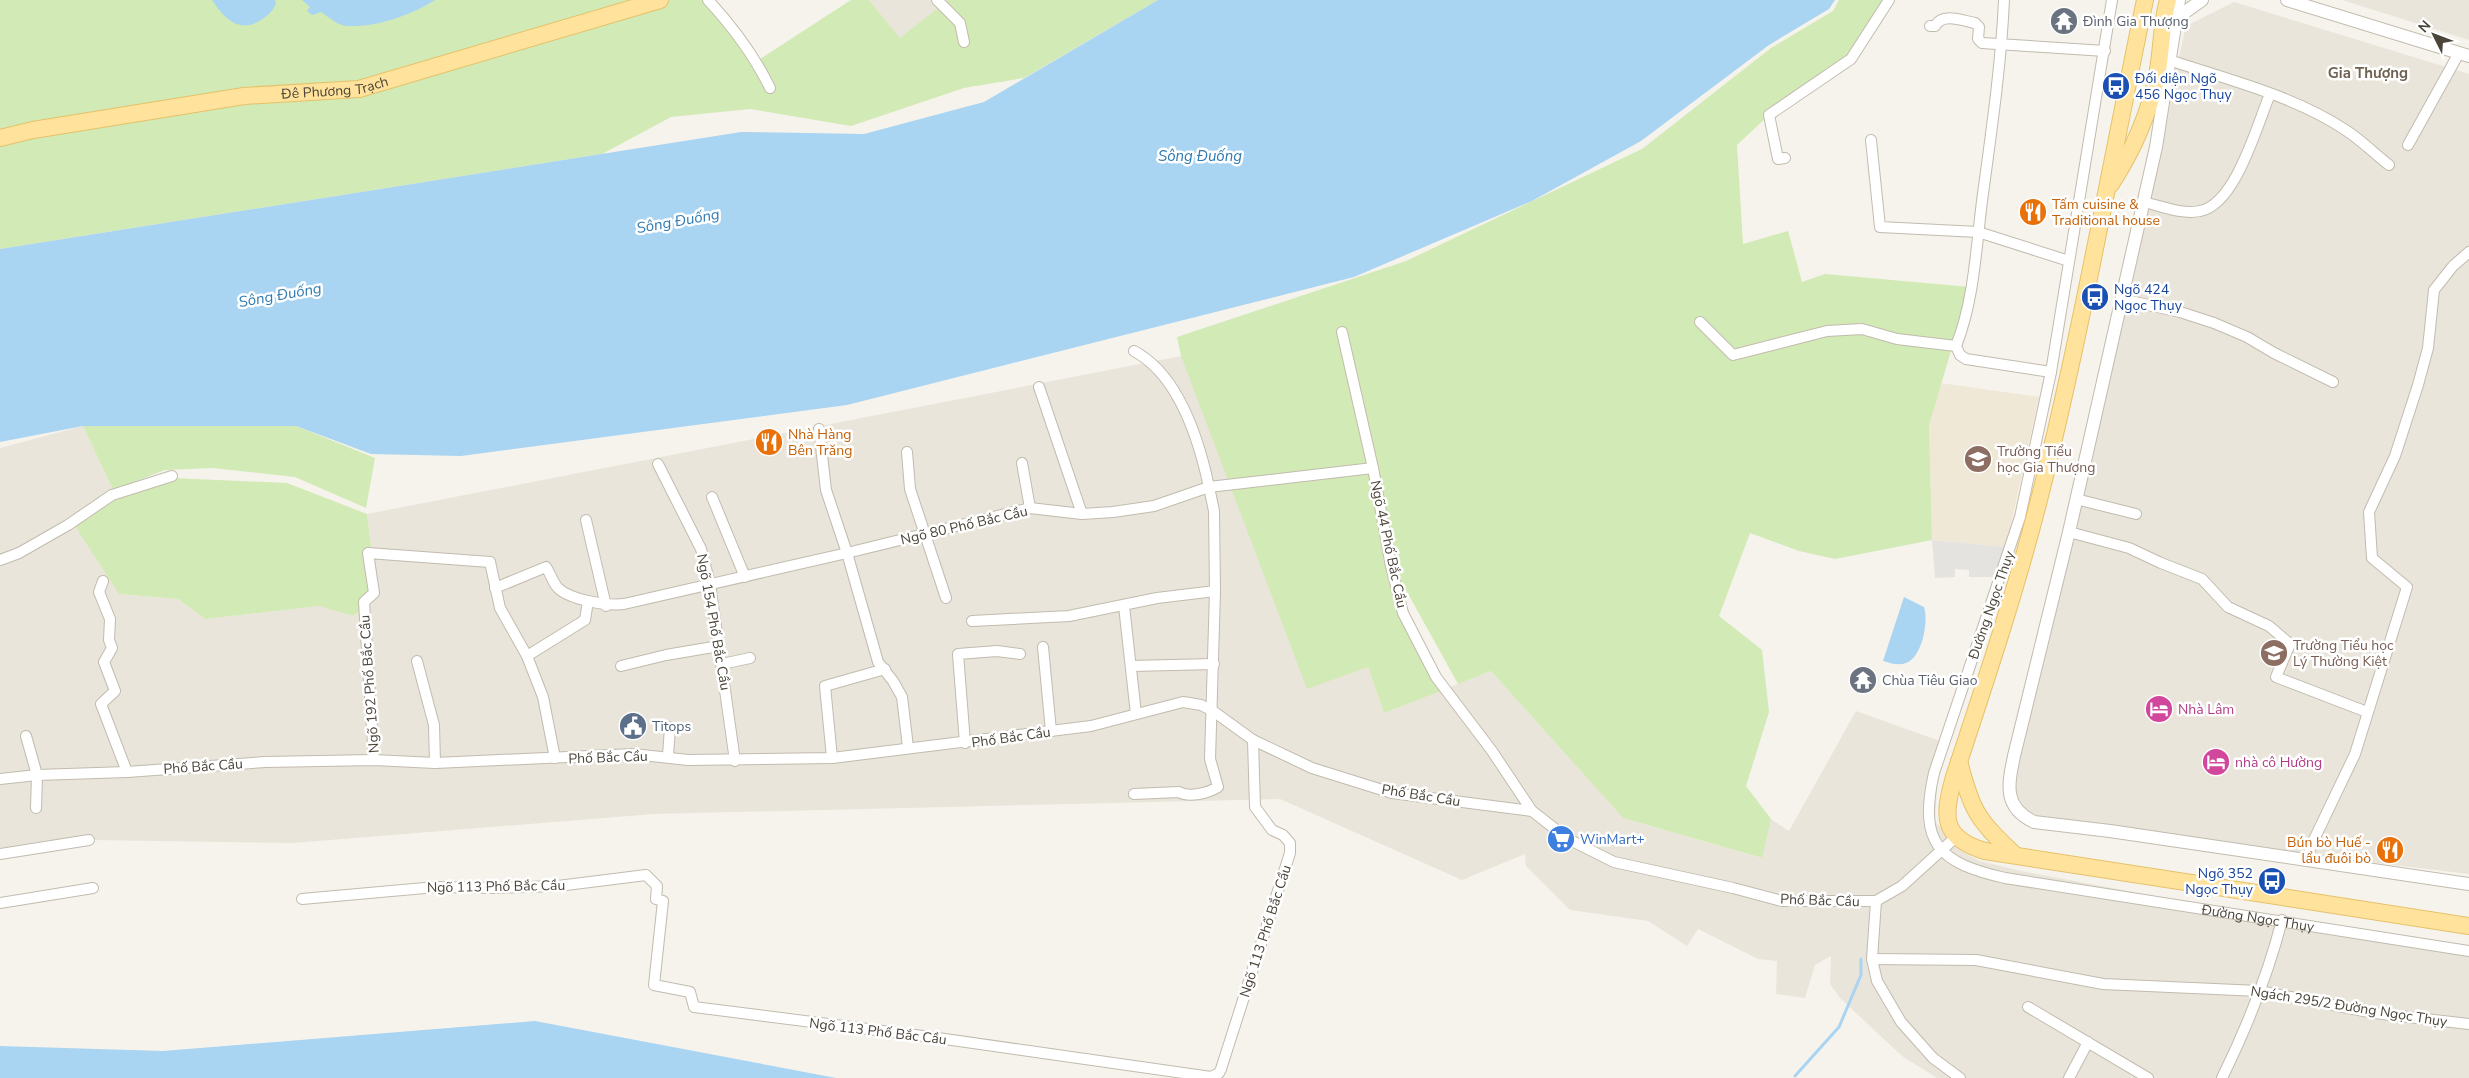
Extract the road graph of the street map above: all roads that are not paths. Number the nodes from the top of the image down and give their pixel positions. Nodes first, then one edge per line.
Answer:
1 (660, 0) edge
2 (708, 0) edge
3 (937, 0) edge
4 (1889, 0) edge
5 (2004, 0) edge
6 (2112, 0) edge
7 (2144, 0) edge
8 (2168, 0) edge
9 (2179, 0) edge
10 (2202, 0) edge
11 (2287, 0) edge
12 (2178, 17) junction
13 (1930, 26) dead end
14 (964, 42) dead end
15 (2002, 44) junction
16 (2105, 51) junction
17 (2464, 55) edge
18 (2170, 60) junction
19 (770, 88) dead end
20 (2270, 94) junction
21 (0, 138) edge
22 (1871, 140) dead end
23 (2408, 145) dead end
24 (1784, 158) dead end
25 (2389, 165) dead end
26 (2106, 192) junction
27 (2144, 202) junction
28 (1978, 232) junction
29 (2469, 252) edge
30 (2069, 261) junction
31 (2121, 299) junction
32 (1700, 322) dead end
33 (1342, 332) dead end
34 (1956, 346) junction
35 (1134, 351) dead end
36 (2051, 372) junction
37 (2333, 382) dead end
38 (1039, 387) dead end
39 (819, 430) dead end
40 (906, 452) dead end
41 (1022, 463) dead end
42 (658, 464) dead end
43 (1373, 468) junction
44 (172, 476) dead end
45 (1209, 487) junction
46 (712, 497) dead end
47 (2076, 499) junction
48 (1030, 508) junction
49 (1082, 514) junction
50 (2136, 514) dead end
51 (586, 520) dead end
52 (2069, 532) junction
53 (925, 534) junction
54 (847, 553) junction
55 (0, 560) edge
56 (745, 577) junction
57 (103, 581) dead end
58 (710, 584) junction
59 (495, 588) junction
60 (1215, 591) junction
61 (946, 598) dead end
62 (588, 601) junction
63 (606, 606) junction
64 (1124, 606) junction
65 (972, 621) dead end
66 (719, 646) junction
67 (1043, 647) dead end
68 (1020, 654) dead end
69 (527, 656) junction
70 (750, 658) dead end
71 (417, 661) dead end
72 (722, 664) junction
73 (1214, 664) junction
74 (621, 666) dead end
75 (1131, 666) junction
76 (885, 669) junction
77 (1213, 711) junction
78 (2367, 712) junction
79 (1136, 714) junction
80 (670, 727) dead end
81 (1051, 731) junction
82 (26, 736) dead end
83 (1253, 740) junction
84 (965, 743) junction
85 (908, 747) junction
86 (668, 756) junction
87 (555, 758) junction
88 (832, 758) junction
89 (374, 760) junction
90 (1959, 760) junction
91 (735, 761) junction
92 (435, 763) junction
93 (127, 772) junction
94 (37, 775) junction
95 (0, 779) edge
96 (1134, 794) dead end
97 (36, 808) dead end
98 (1532, 811) junction
99 (1956, 837) junction
100 (89, 840) dead end
101 (1940, 849) junction
102 (0, 854) edge
103 (2015, 855) junction
104 (2308, 860) junction
105 (2469, 884) edge
106 (93, 888) dead end
107 (302, 899) dead end
108 (1876, 901) junction
109 (0, 903) edge
110 (2282, 920) junction
111 (2469, 926) edge
112 (2469, 951) edge
113 (1872, 960) junction
114 (2259, 991) junction
115 (2028, 1007) dead end
116 (2469, 1024) edge
117 (2088, 1042) junction
118 (1960, 1078) edge
119 (2069, 1078) edge
120 (2148, 1078) edge
121 (2222, 1078) edge

1 - 21 main road, Đê Phương Trạch
2 - 19 street
3 - 14 street
4 - 24 street
5 - 15 street
6 - 16 street, Đường Ngọc Thụy
7 - 26 main road, Đường Ngọc Thụy
8 - 26 main road
9 - 12 street
10 - 12 street
11 - 17 street
12 - 18 street
13 - 15 street
15 - 16 street
15 - 28 street
16 - 30 street, Đường Ngọc Thụy
17 - 23 street
18 - 20 street
18 - 27 street
20 - 25 street
20 - 27 street
22 - 28 street
26 - 90 main road, Đường Ngọc Thụy
27 - 31 street
28 - 30 street
28 - 34 street
29 - 78 street
30 - 36 street, Đường Ngọc Thụy
31 - 37 street
31 - 47 street
32 - 34 street
33 - 43 street, Ngõ 44 Phố Bắc Cầu
34 - 36 street
35 - 45 street
36 - 101 street, Đường Ngọc Thụy
38 - 49 street
39 - 54 street
40 - 53 street
41 - 48 street
42 - 58 street, Ngõ 154 Phố Bắc Cầu
43 - 45 street, Ngõ 80 Phố Bắc Cầu
43 - 98 street, Ngõ 44 Phố Bắc Cầu
44 - 55 street
45 - 49 street, Ngõ 80 Phố Bắc Cầu
45 - 60 street
46 - 56 street
47 - 50 street
47 - 52 street
48 - 49 street, Ngõ 80 Phố Bắc Cầu
48 - 53 street, Ngõ 80 Phố Bắc Cầu
51 - 63 street
52 - 78 street
52 - 104 street
53 - 54 street, Ngõ 80 Phố Bắc Cầu
53 - 61 street
54 - 56 street, Ngõ 80 Phố Bắc Cầu
54 - 76 street
56 - 58 street, Ngõ 80 Phố Bắc Cầu
57 - 93 street
58 - 63 street, Ngõ 80 Phố Bắc Cầu
58 - 66 street, Ngõ 154 Phố Bắc Cầu
59 - 62 street, Ngõ 80 Phố Bắc Cầu
59 - 69 street
59 - 89 street, Ngõ 192 Phố Bắc Cầu
60 - 64 street
60 - 73 street
62 - 63 street, Ngõ 80 Phố Bắc Cầu
62 - 69 street
64 - 65 street
64 - 75 street
66 - 72 street, Ngõ 154 Phố Bắc Cầu
66 - 74 street
67 - 81 street
68 - 84 street
69 - 87 street
70 - 72 street
71 - 92 street
72 - 91 street, Ngõ 154 Phố Bắc Cầu
73 - 75 street
73 - 77 street
75 - 79 street
76 - 85 street
76 - 88 street
77 - 79 street, Phố Bắc Cầu
77 - 83 street, Phố Bắc Cầu
77 - 96 street
78 - 104 street
79 - 81 street, Phố Bắc Cầu
80 - 86 street
81 - 84 street, Phố Bắc Cầu
82 - 94 street
83 - 98 street, Phố Bắc Cầu
83 - 107 street, Ngõ 113 Phố Bắc Cầu
84 - 85 street, Phố Bắc Cầu
85 - 88 street, Phố Bắc Cầu
86 - 87 street, Phố Bắc Cầu
86 - 91 street, Phố Bắc Cầu
87 - 92 street, Phố Bắc Cầu
88 - 91 street, Phố Bắc Cầu
89 - 92 street, Phố Bắc Cầu
89 - 93 street, Phố Bắc Cầu
90 - 99 main road, Đường Ngọc Thụy
90 - 103 main road
93 - 94 street, Phố Bắc Cầu
94 - 95 street, Phố Bắc Cầu
94 - 97 street
98 - 108 street, Phố Bắc Cầu
99 - 101 street, Phố Bắc Cầu
99 - 103 main road, Đường Ngọc Thụy
100 - 102 street
101 - 108 street, Phố Bắc Cầu
101 - 110 street, Đường Ngọc Thụy
103 - 111 main road, Đường Ngọc Thụy
104 - 105 street
106 - 109 street
108 - 113 street
110 - 112 street, Đường Ngọc Thụy
110 - 114 street
113 - 114 street, Ngách 295/2 Đường Ngọc Thụy
113 - 118 street
114 - 116 street, Ngách 295/2 Đường Ngọc Thụy
114 - 121 street
115 - 117 street
117 - 119 street
117 - 120 street

